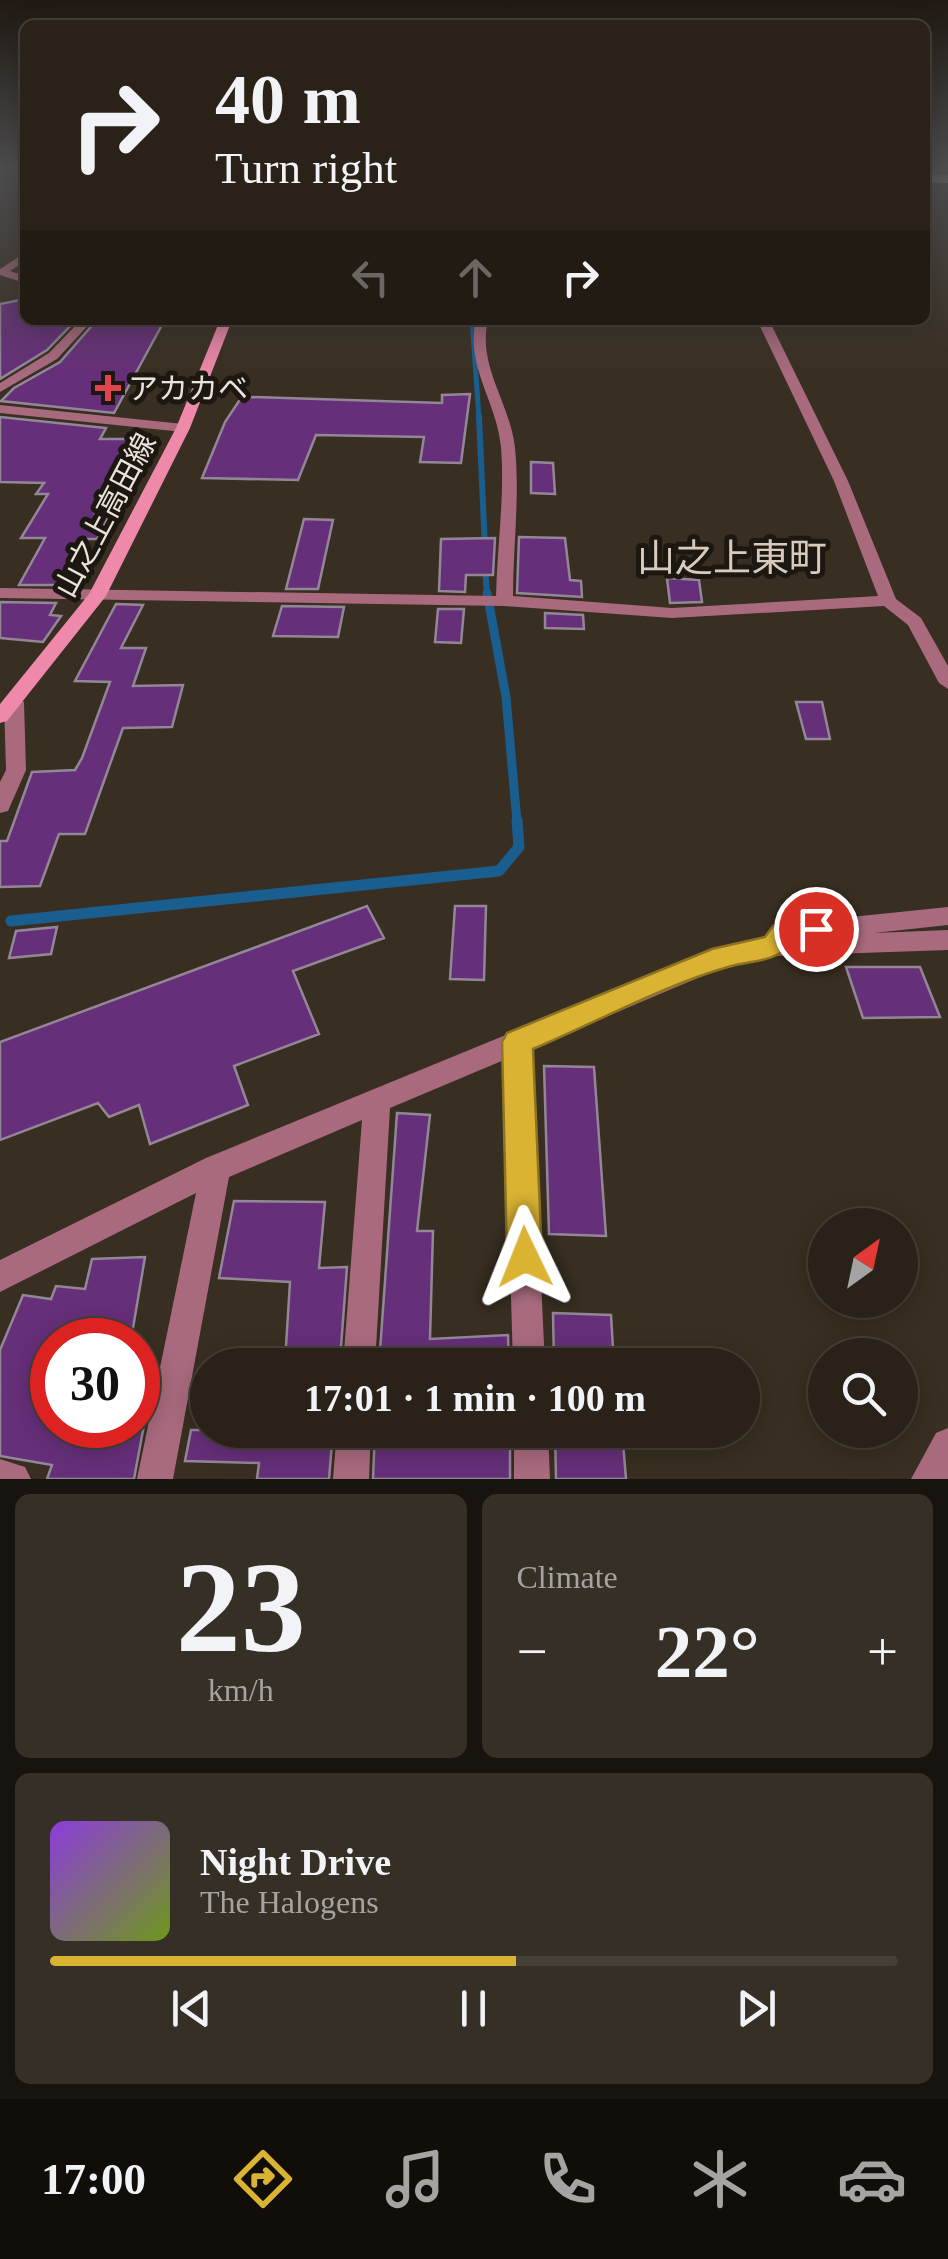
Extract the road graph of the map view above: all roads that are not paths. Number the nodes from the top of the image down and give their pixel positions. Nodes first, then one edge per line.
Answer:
1 (20, 259) edge
2 (20, 278) edge
3 (82, 325) edge
4 (224, 325) edge
5 (480, 325) edge
6 (765, 325) edge
7 (0, 388) edge
8 (0, 408) edge
9 (183, 428) junction
10 (0, 593) edge
11 (96, 596) junction
12 (504, 601) junction
13 (888, 601) junction
14 (948, 683) edge
15 (7, 709) edge
16 (0, 806) edge
17 (948, 916) edge
18 (948, 940) edge
19 (774, 946) junction
20 (517, 1042) junction
21 (377, 1099) junction
22 (216, 1168) junction
23 (0, 1276) edge
24 (360, 1348) edge
25 (527, 1348) edge
26 (948, 1445) edge
27 (353, 1448) edge
28 (531, 1448) edge
29 (0, 1477) edge
30 (14, 1479) edge
31 (154, 1479) edge
32 (351, 1479) edge
33 (532, 1479) edge
34 (929, 1479) edge

1 - 2 street
3 - 7 street
4 - 9 street, 山之上高田線
5 - 12 street
6 - 13 street
8 - 9 street
9 - 11 street, 山之上高田線
10 - 11 street
11 - 12 street
11 - 15 street, 山之上高田線
12 - 13 street
13 - 14 street
15 - 16 street
17 - 19 street
18 - 19 street
19 - 20 street
20 - 21 street
20 - 25 street
21 - 22 street
21 - 24 street
22 - 23 street
22 - 31 street
26 - 34 street
27 - 32 street
28 - 33 street
29 - 30 street

